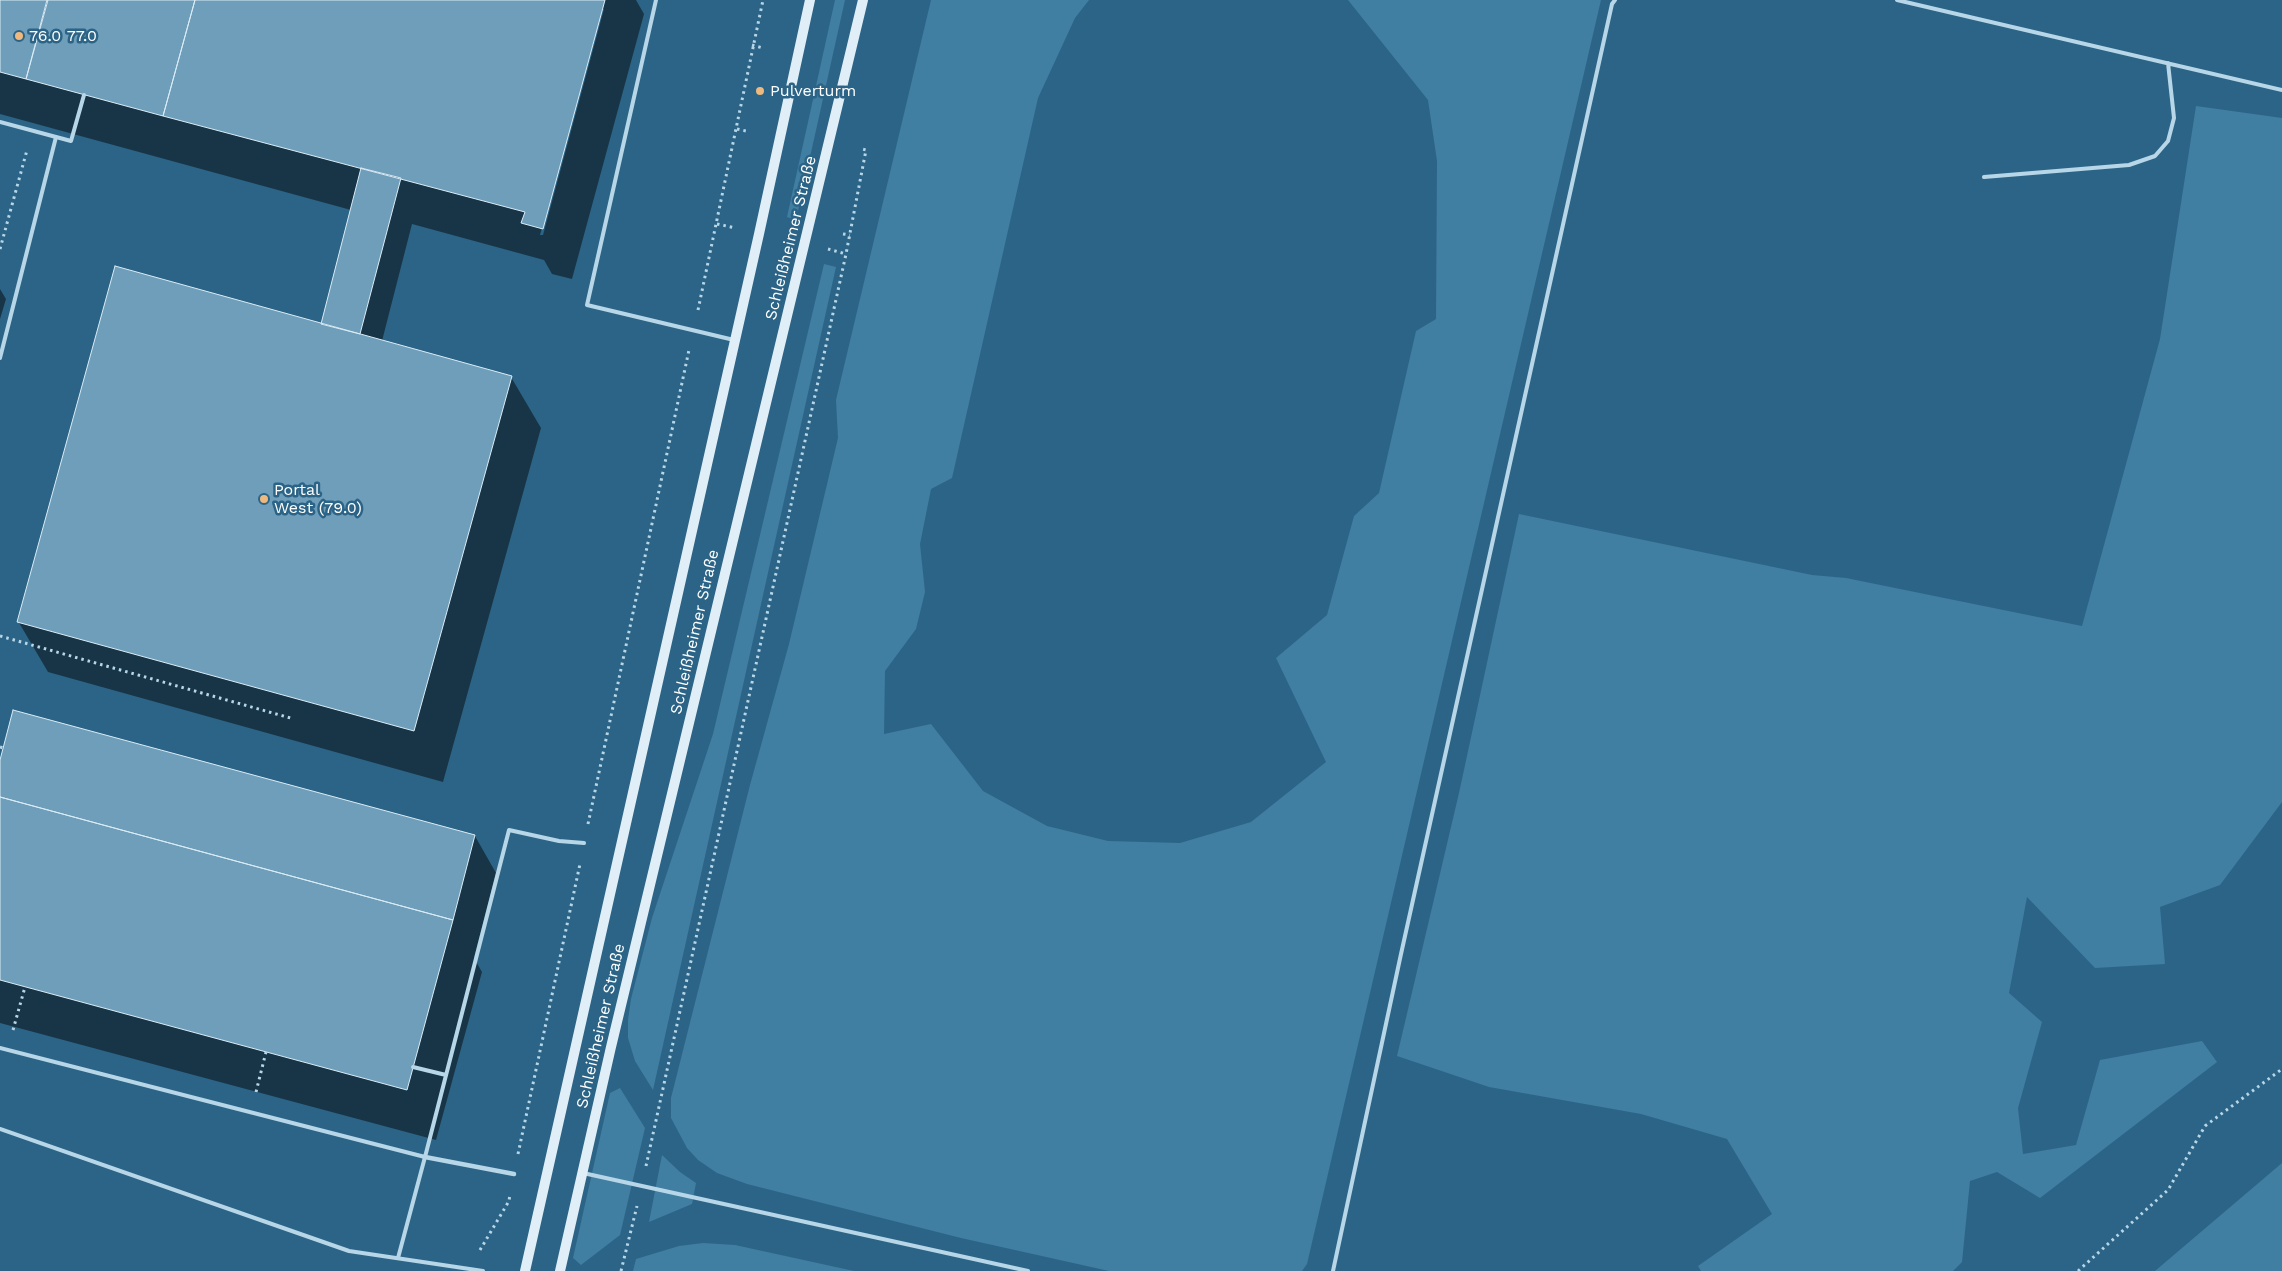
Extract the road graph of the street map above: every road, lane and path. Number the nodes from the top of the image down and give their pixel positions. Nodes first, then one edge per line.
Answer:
1 (656, 0) edge
2 (763, 0) edge
3 (810, 0) edge
4 (862, 0) edge
5 (1615, 0) edge
6 (1897, 0) edge
7 (752, 45) junction
8 (763, 48) dead end
9 (2168, 63) junction
10 (2282, 90) edge
11 (84, 95) dead end
12 (0, 122) edge
13 (737, 129) junction
14 (33, 130) junction
15 (746, 131) dead end
16 (56, 137) junction
17 (864, 150) dead end
18 (1984, 177) dead end
19 (843, 234) dead end
20 (850, 235) junction
21 (0, 249) edge
22 (693, 331) junction
23 (734, 340) junction
24 (0, 358) edge
25 (0, 636) edge
26 (294, 719) dead end
27 (584, 843) junction
28 (25, 987) dead end
29 (0, 1048) edge
30 (8, 1050) junction
31 (266, 1052) dead end
32 (413, 1068) dead end
33 (2282, 1069) edge
34 (446, 1075) junction
35 (250, 1112) junction
36 (0, 1129) edge
37 (425, 1157) junction
38 (583, 1173) junction
39 (514, 1174) junction
40 (641, 1186) junction
41 (398, 1258) junction
42 (469, 1268) junction
43 (483, 1271) edge
44 (525, 1271) edge
45 (560, 1271) edge
46 (622, 1271) edge
47 (1028, 1271) edge
48 (1333, 1271) edge
49 (2078, 1271) edge

1 - 22 lane
2 - 7 path
3 - 23 main road, Schleißheimer Straße
4 - 38 main road, Schleißheimer Straße
5 - 48 lane
6 - 9 lane
7 - 8 path
7 - 13 path
9 - 10 lane
9 - 18 lane
11 - 16 lane
12 - 14 lane
13 - 15 path
13 - 22 path
14 - 16 lane
14 - 21 path
16 - 24 lane
17 - 20 path
19 - 20 path
20 - 40 path
22 - 23 lane
22 - 27 path
23 - 44 main road, Schleißheimer Straße
25 - 26 path
27 - 34 lane
27 - 39 path
28 - 30 path
29 - 30 lane
30 - 35 lane
31 - 35 path
32 - 34 lane
33 - 49 path
34 - 37 lane
35 - 37 lane
36 - 41 lane
37 - 39 street
37 - 41 lane
38 - 40 lane
38 - 45 main road, Schleißheimer Straße
39 - 42 path
40 - 46 path
40 - 47 lane
41 - 42 lane
42 - 43 lane

